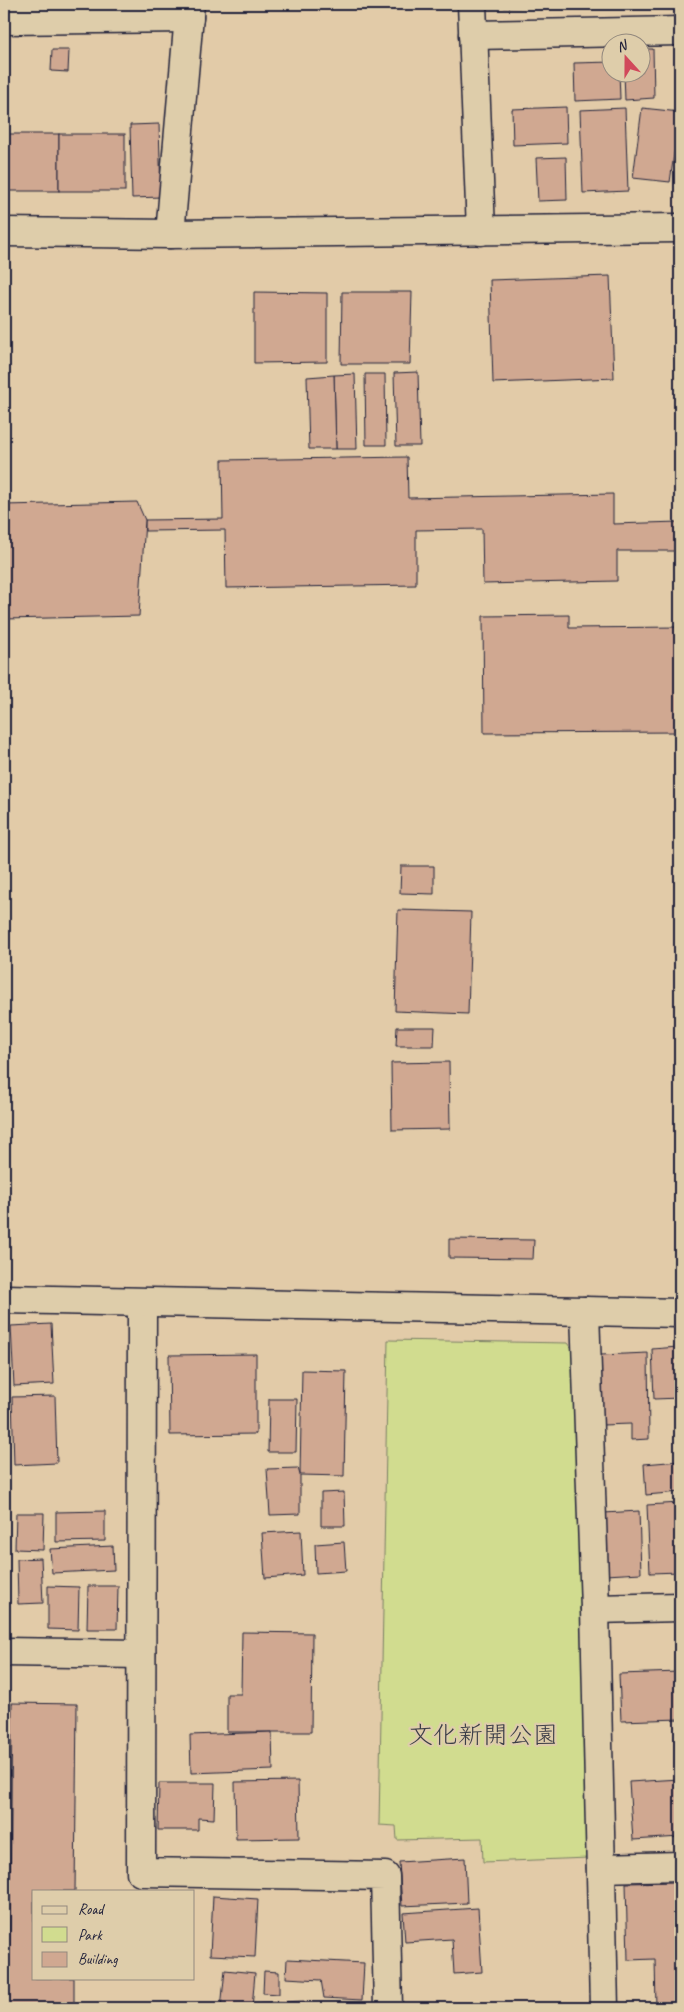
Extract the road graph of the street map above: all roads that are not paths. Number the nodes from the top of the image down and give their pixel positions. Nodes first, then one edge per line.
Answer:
1 (472, 4) edge
2 (189, 11) edge
3 (4, 20) edge
4 (680, 30) edge
5 (473, 35) junction
6 (680, 228) edge
7 (481, 231) junction
8 (4, 232) edge
9 (170, 234) junction
10 (4, 1299) edge
11 (142, 1303) junction
12 (585, 1312) junction
13 (680, 1313) edge
14 (680, 1607) edge
15 (595, 1609) junction
16 (4, 1652) edge
17 (142, 1654) junction
18 (680, 1866) edge
19 (601, 1868) junction
20 (388, 2008) edge
21 (604, 2008) edge

1 - 5 street
2 - 3 street
2 - 9 street
4 - 5 street
5 - 7 street
6 - 7 street
7 - 9 street
8 - 9 street
10 - 11 street
11 - 12 street
11 - 17 street
12 - 13 street
12 - 15 street
14 - 15 street
15 - 19 street
16 - 17 street
17 - 20 street
18 - 19 street
19 - 21 street

